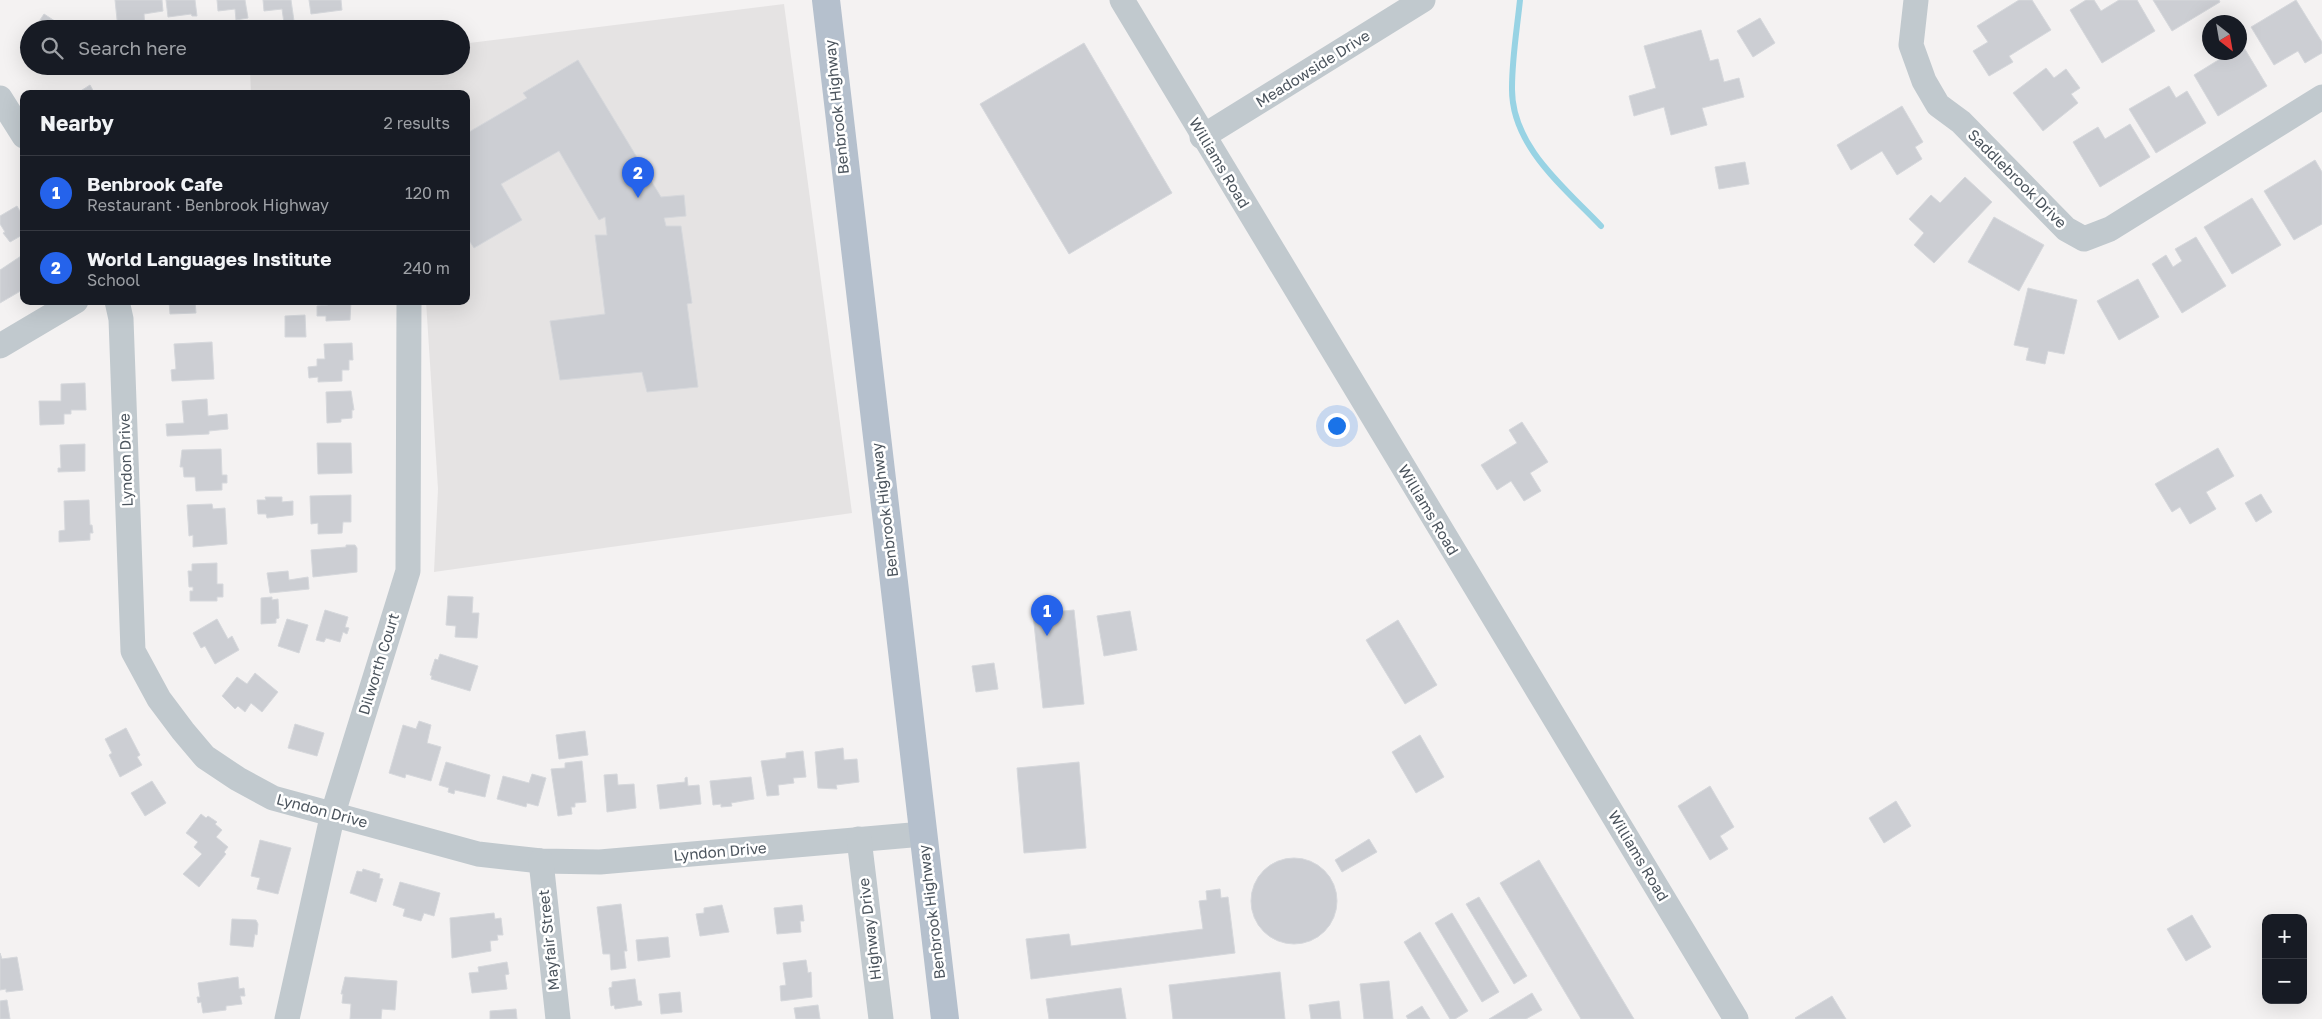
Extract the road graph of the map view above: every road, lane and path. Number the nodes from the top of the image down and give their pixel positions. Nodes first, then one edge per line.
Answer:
1 (826, 0) edge
2 (1122, 0) edge
3 (1423, 0) edge
4 (1916, 0) edge
5 (2322, 97) edge
6 (0, 98) edge
7 (20, 130) edge
8 (1202, 136) junction
9 (69, 305) edge
10 (118, 305) edge
11 (409, 305) edge
12 (0, 346) edge
13 (333, 813) junction
14 (923, 834) junction
15 (859, 839) junction
16 (541, 861) junction
17 (287, 1019) edge
18 (558, 1019) edge
19 (881, 1019) edge
20 (945, 1019) edge
21 (1736, 1019) edge

1 - 14 main road, Benbrook Highway
2 - 8 street, Williams Road
3 - 8 street, Meadowside Drive
4 - 5 street, Saddlebrook Drive
6 - 7 street
8 - 21 street, Williams Road
9 - 12 street
10 - 13 street, Lyndon Drive
11 - 13 street, Dilworth Court
13 - 16 street, Lyndon Drive
13 - 17 street, Dilworth Court
14 - 15 street, Lyndon Drive
14 - 20 main road, Benbrook Highway
15 - 16 street, Lyndon Drive
15 - 19 street, Highway Drive
16 - 18 street, Mayfair Street

